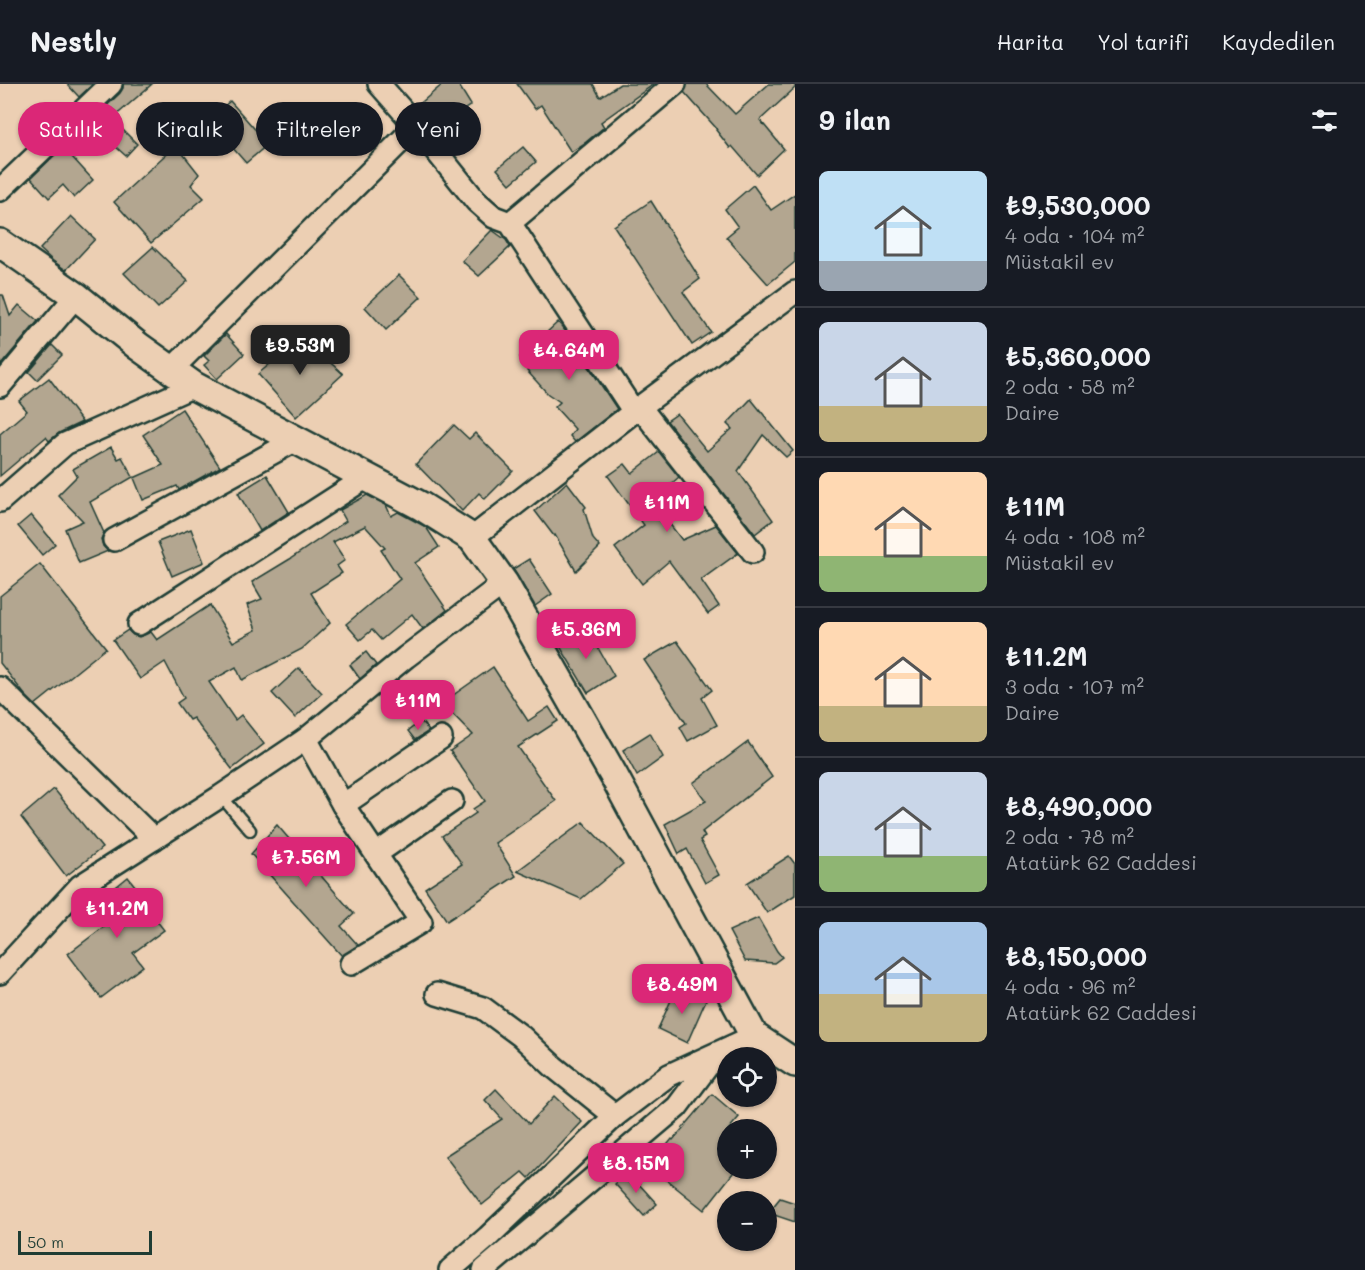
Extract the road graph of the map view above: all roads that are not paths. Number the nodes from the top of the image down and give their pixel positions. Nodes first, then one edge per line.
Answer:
1 (111, 84) edge
2 (379, 84) edge
3 (675, 84) edge
4 (395, 102) edge
5 (395, 147) edge
6 (440, 156) edge
7 (0, 190) edge
8 (510, 223) junction
9 (0, 243) edge
10 (795, 292) edge
11 (76, 296) junction
12 (171, 370) junction
13 (0, 386) edge
14 (194, 386) junction
15 (637, 410) junction
16 (296, 440) junction
17 (368, 477) junction
18 (3, 492) edge
19 (471, 538) junction
20 (114, 540) dead end
21 (753, 552) dead end
22 (504, 583) junction
23 (139, 624) dead end
24 (0, 688) edge
25 (441, 738) dead end
26 (306, 739) junction
27 (221, 796) junction
28 (452, 801) dead end
29 (344, 805) junction
30 (250, 830) dead end
31 (153, 839) junction
32 (376, 854) junction
33 (351, 964) dead end
34 (0, 973) edge
35 (437, 994) dead end
36 (754, 1036) junction
37 (731, 1047) edge
38 (717, 1053) edge
39 (717, 1054) edge
40 (795, 1064) edge
41 (615, 1116) junction
42 (450, 1270) edge
43 (484, 1270) edge

1 - 7 street
2 - 4 street
3 - 8 street
5 - 12 street
6 - 8 street
8 - 15 street
9 - 11 street
10 - 15 street
11 - 12 street
11 - 13 street
12 - 14 street
14 - 16 street
14 - 18 street
15 - 19 street
15 - 21 street
16 - 17 street
16 - 20 street
17 - 19 street
17 - 23 street
19 - 22 street
22 - 26 street
22 - 36 street
24 - 31 street
25 - 29 street
26 - 27 street
26 - 29 street
27 - 30 lane
27 - 31 street
28 - 32 street
29 - 32 street
31 - 34 street
32 - 33 street
35 - 41 street
36 - 37 street
36 - 40 street
38 - 41 street
39 - 43 street
41 - 42 street

